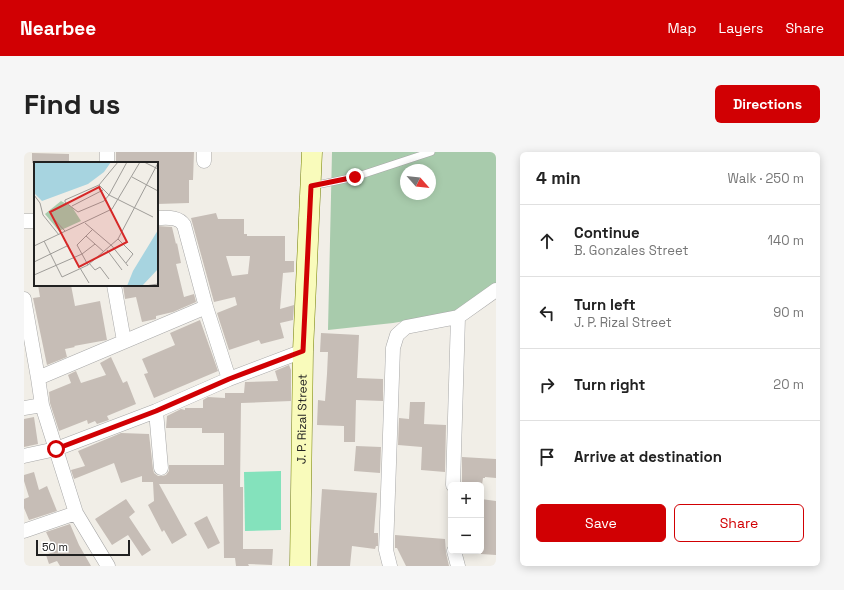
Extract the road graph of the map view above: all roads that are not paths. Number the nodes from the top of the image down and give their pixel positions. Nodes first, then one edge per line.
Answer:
1 (107, 152) edge
2 (312, 152) edge
3 (431, 152) edge
4 (106, 162) edge
5 (311, 186) junction
6 (158, 218) edge
7 (114, 286) edge
8 (496, 290) edge
9 (24, 299) edge
10 (206, 307) junction
11 (458, 317) junction
12 (124, 341) junction
13 (303, 351) junction
14 (38, 378) junction
15 (229, 379) junction
16 (42, 405) junction
17 (24, 408) edge
18 (156, 411) junction
19 (56, 449) junction
20 (24, 456) edge
21 (161, 468) dead end
22 (453, 482) edge
23 (76, 513) junction
24 (24, 531) edge
25 (455, 554) edge
26 (108, 566) edge
27 (300, 566) edge
28 (390, 566) edge
29 (458, 566) edge

1 - 4 street
2 - 5 street, J. P. Rizal Street
3 - 5 lane
5 - 13 street, J. P. Rizal Street
6 - 10 street
7 - 12 street
8 - 11 street
9 - 14 street
10 - 12 street
10 - 15 street
11 - 22 street
11 - 28 street
12 - 14 street
13 - 15 street
13 - 27 street, J. P. Rizal Street
14 - 16 street
15 - 18 street
16 - 17 street
16 - 19 street
18 - 19 street
18 - 21 street
19 - 20 street
19 - 23 street
23 - 24 street
23 - 26 street
25 - 29 street

